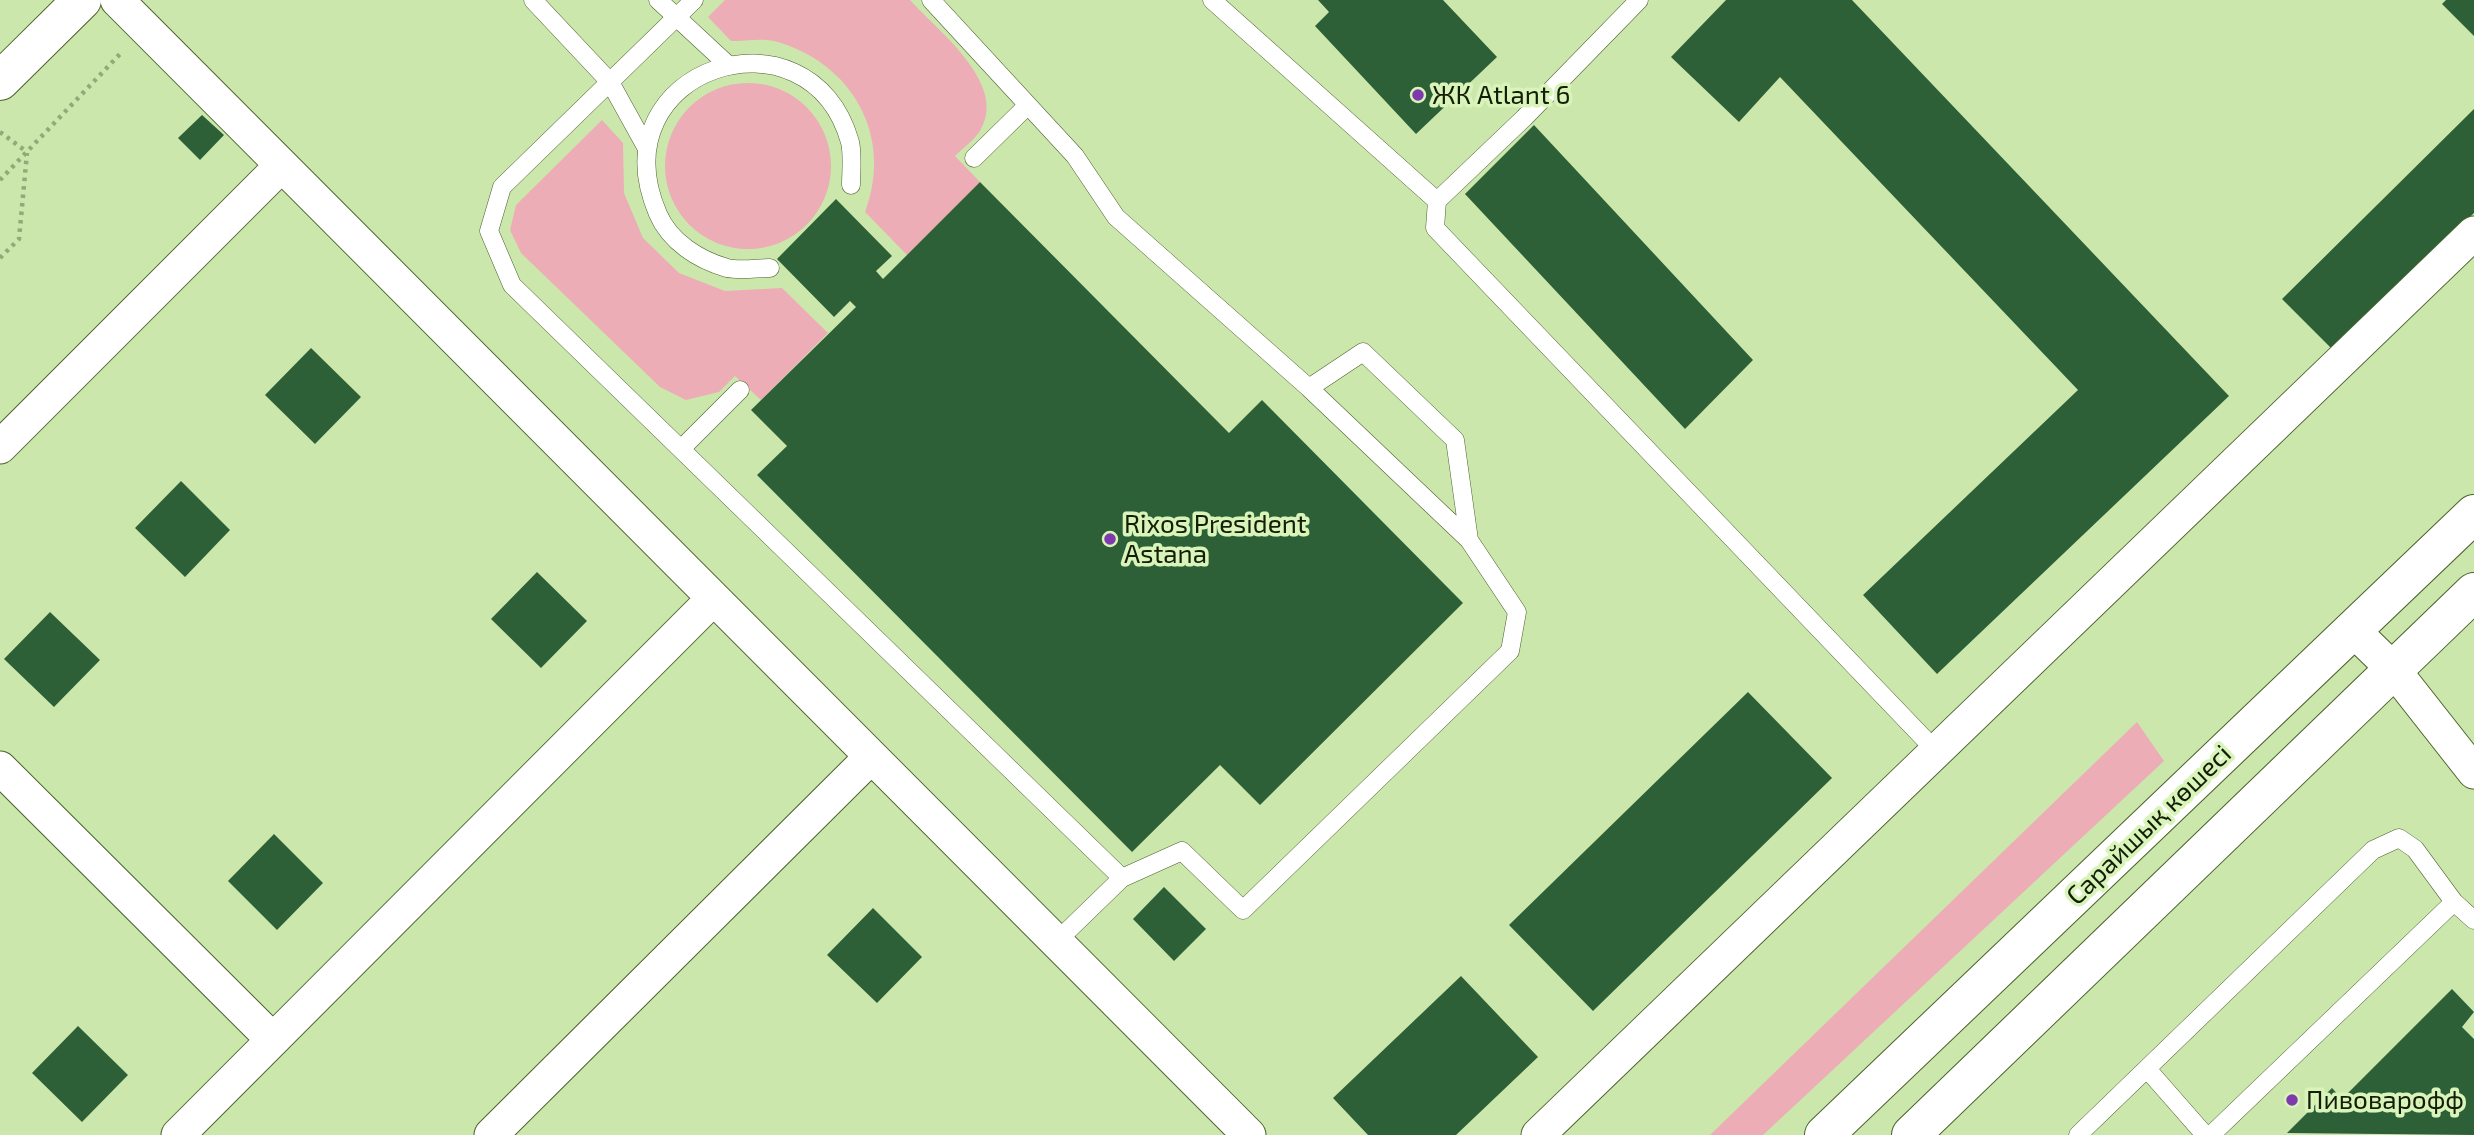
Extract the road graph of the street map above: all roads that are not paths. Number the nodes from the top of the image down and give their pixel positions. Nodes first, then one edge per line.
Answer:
1 (82, 0) edge
2 (117, 0) edge
3 (533, 0) edge
4 (658, 0) edge
5 (694, 0) edge
6 (931, 0) edge
7 (1212, 0) edge
8 (1639, 0) edge
9 (675, 18) junction
10 (727, 64) junction
11 (0, 81) edge
12 (610, 82) junction
13 (1028, 105) junction
14 (646, 147) junction
15 (974, 158) dead end
16 (280, 167) junction
17 (851, 185) dead end
18 (1437, 201) junction
19 (2474, 233) edge
20 (770, 268) dead end
21 (1309, 388) junction
22 (740, 390) dead end
23 (0, 447) edge
24 (681, 449) junction
25 (2474, 514) edge
26 (1469, 540) junction
27 (2474, 592) edge
28 (713, 599) junction
29 (2354, 631) junction
30 (2393, 669) junction
31 (1936, 751) junction
32 (871, 757) junction
33 (2471, 761) edge
34 (0, 768) edge
35 (1122, 878) junction
36 (2454, 902) junction
37 (2474, 920) edge
38 (1056, 942) junction
39 (272, 1039) junction
40 (2147, 1070) junction
41 (178, 1135) edge
42 (491, 1135) edge
43 (1249, 1135) edge
44 (1538, 1135) edge
45 (1824, 1135) edge
46 (1911, 1135) edge
47 (2078, 1135) edge
48 (2206, 1135) edge
49 (2211, 1135) edge

1 - 11 main road
2 - 16 street
3 - 12 lane
4 - 9 lane
5 - 9 lane
6 - 13 lane
7 - 18 lane
8 - 18 lane
9 - 10 lane
9 - 12 lane
10 - 14 lane
10 - 17 lane
12 - 14 lane
12 - 24 lane
13 - 15 lane
13 - 21 lane
14 - 20 lane
16 - 23 street
16 - 28 street
18 - 31 lane
19 - 31 street
21 - 26 lane
21 - 26 lane
22 - 24 lane
24 - 35 lane
25 - 29 main road, Сарайшық көшесі
26 - 35 lane
27 - 30 main road
28 - 32 street
28 - 39 street
29 - 30 street
29 - 45 main road, Сарайшық көшесі
30 - 33 street
30 - 46 main road
31 - 44 street
32 - 38 street
32 - 42 street
34 - 39 street
35 - 38 lane
36 - 37 lane
36 - 40 lane
36 - 49 lane
38 - 43 street
39 - 41 street
40 - 47 lane
40 - 48 lane

